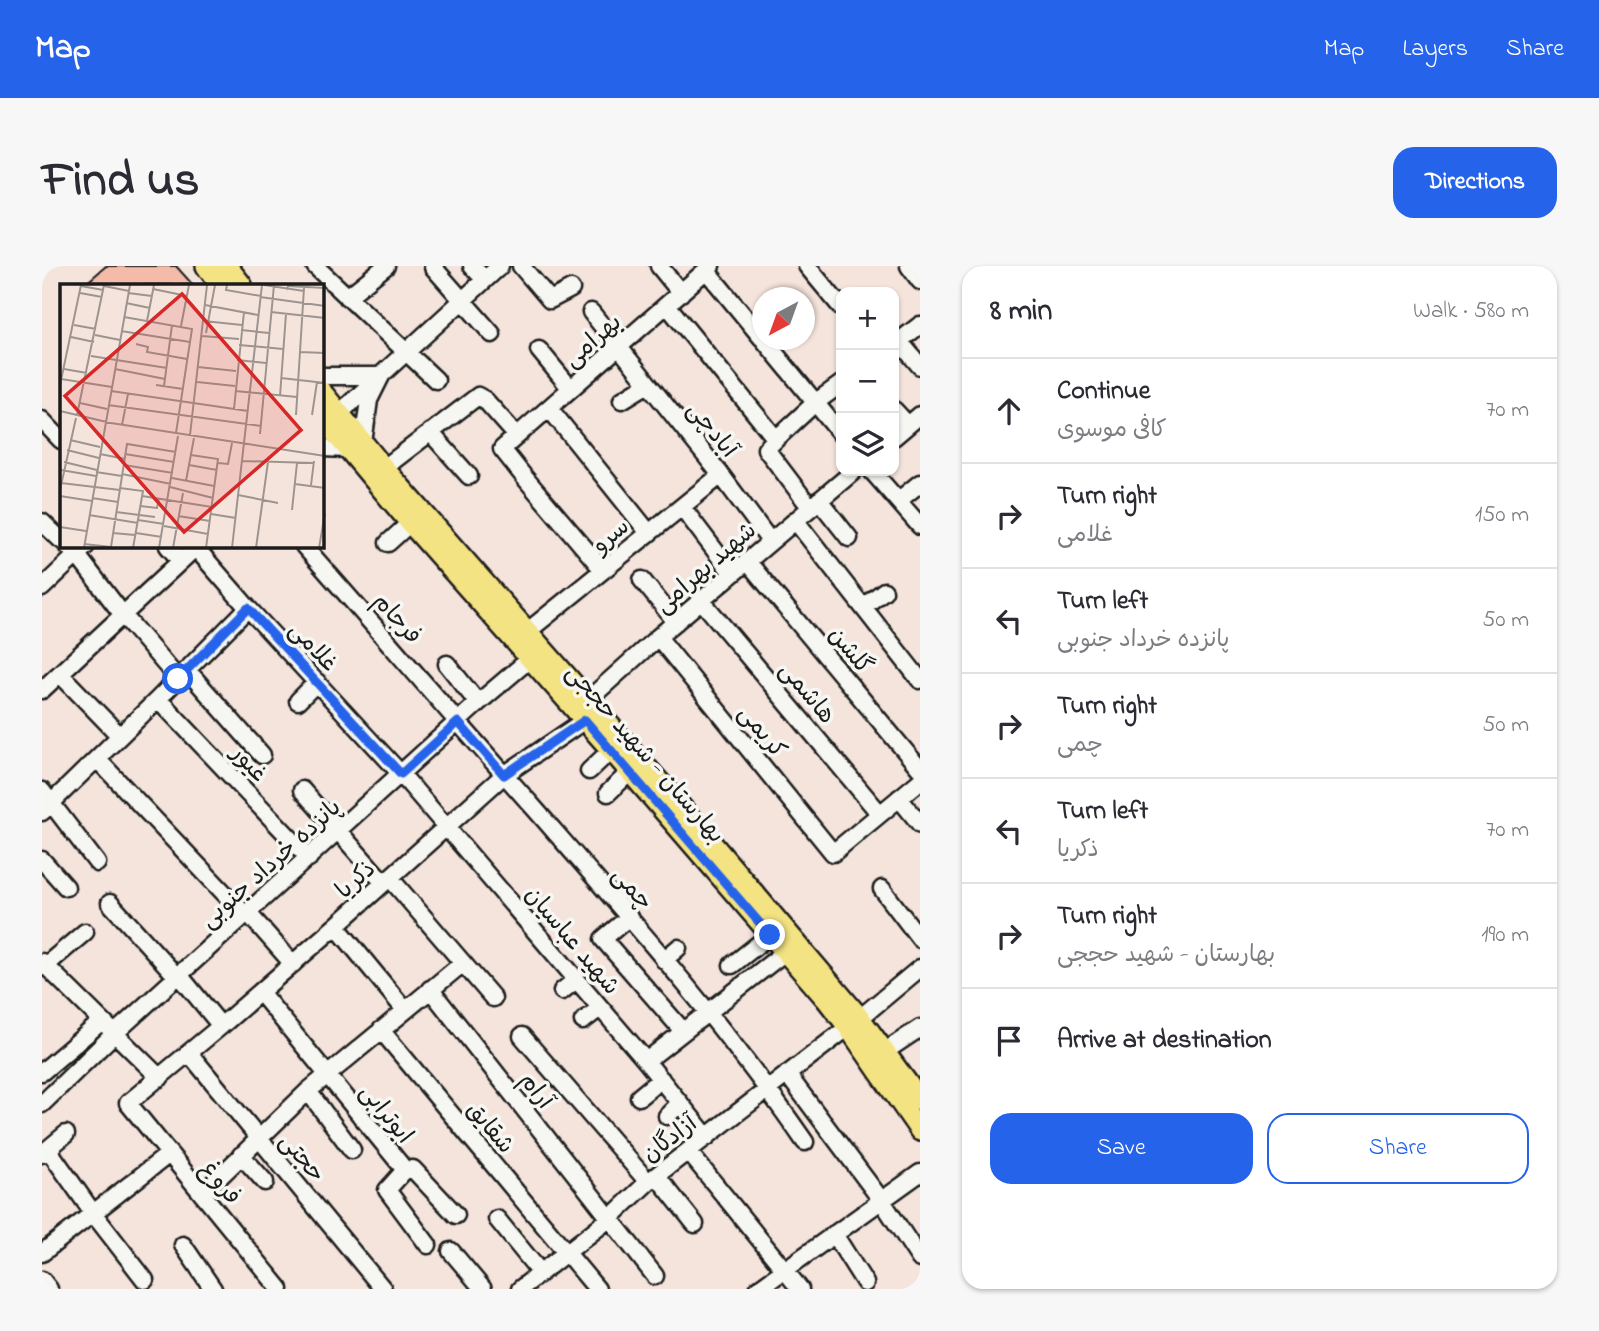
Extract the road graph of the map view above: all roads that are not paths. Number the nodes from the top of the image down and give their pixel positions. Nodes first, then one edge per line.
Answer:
1 (206, 266) edge
2 (227, 266) edge
3 (315, 266) edge
4 (386, 266) edge
5 (472, 266) edge
6 (500, 266) edge
7 (521, 266) edge
8 (659, 266) edge
9 (807, 266) edge
10 (909, 266) edge
11 (433, 267) edge
12 (709, 268) edge
13 (485, 280) junction
14 (920, 281) edge
15 (219, 284) edge
16 (241, 284) edge
17 (571, 289) dead end
18 (681, 293) junction
19 (347, 297) junction
20 (463, 301) junction
21 (836, 301) edge
22 (667, 305) junction
23 (591, 312) dead end
24 (752, 325) edge
25 (920, 325) edge
26 (492, 334) dead end
27 (899, 341) edge
28 (899, 346) edge
29 (618, 347) junction
30 (540, 350) dead end
31 (772, 350) edge
32 (407, 352) junction
33 (920, 366) edge
34 (324, 376) edge
35 (381, 376) junction
36 (436, 380) dead end
37 (648, 384) junction
38 (836, 388) edge
39 (571, 389) junction
40 (622, 400) dead end
41 (324, 402) edge
42 (816, 402) junction
43 (549, 408) junction
44 (42, 420) edge
45 (914, 420) edge
46 (328, 421) edge
47 (836, 427) edge
48 (430, 432) junction
49 (899, 433) edge
50 (517, 436) junction
51 (60, 439) edge
52 (776, 439) junction
53 (355, 446) junction
54 (324, 449) edge
55 (378, 469) junction
56 (721, 475) junction
57 (848, 476) edge
58 (876, 476) edge
59 (469, 477) dead end
60 (920, 483) edge
61 (898, 501) junction
62 (814, 504) junction
63 (681, 507) junction
64 (795, 520) junction
65 (42, 522) edge
66 (410, 523) junction
67 (920, 526) edge
68 (649, 533) junction
69 (849, 538) dead end
70 (60, 539) edge
71 (770, 541) junction
72 (388, 543) dead end
73 (171, 548) edge
74 (195, 548) edge
75 (197, 548) edge
76 (306, 548) edge
77 (77, 549) edge
78 (181, 561) junction
79 (747, 561) junction
80 (603, 570) junction
81 (732, 573) junction
82 (642, 580) dead end
83 (42, 588) edge
84 (884, 591) dead end
85 (701, 600) junction
86 (863, 607) junction
87 (248, 608) junction
88 (123, 615) junction
89 (676, 622) junction
90 (528, 631) junction
91 (658, 637) junction
92 (536, 653) junction
93 (447, 663) dead end
94 (60, 674) junction
95 (183, 675) junction
96 (920, 680) edge
97 (317, 682) junction
98 (44, 686) edge
99 (158, 699) junction
100 (587, 700) junction
101 (298, 701) dead end
102 (478, 703) junction
103 (585, 720) junction
104 (458, 722) junction
105 (120, 736) junction
106 (611, 750) junction
107 (262, 755) dead end
108 (97, 759) junction
109 (920, 769) edge
110 (589, 771) dead end
111 (630, 772) junction
112 (401, 774) junction
113 (504, 775) junction
114 (920, 780) edge
115 (302, 790) dead end
116 (608, 793) dead end
117 (899, 799) junction
118 (45, 802) edge
119 (880, 814) junction
120 (920, 824) edge
121 (447, 828) junction
122 (338, 831) junction
123 (309, 858) junction
124 (42, 860) edge
125 (97, 863) dead end
126 (387, 881) junction
127 (66, 887) dead end
128 (882, 890) dead end
129 (110, 903) dead end
130 (247, 914) junction
131 (629, 917) junction
132 (336, 926) junction
133 (85, 932) dead end
134 (770, 935) junction
135 (920, 939) edge
136 (678, 947) dead end
137 (785, 952) junction
138 (664, 960) junction
139 (463, 962) junction
140 (44, 964) edge
141 (293, 964) junction
142 (733, 965) dead end
143 (917, 976) edge
144 (179, 977) junction
145 (577, 979) junction
146 (429, 989) junction
147 (562, 991) dead end
148 (260, 992) junction
149 (494, 998) dead end
150 (600, 1008) junction
151 (405, 1010) junction
152 (708, 1011) junction
153 (102, 1021) junction
154 (583, 1021) dead end
155 (854, 1022) junction
156 (221, 1026) junction
157 (920, 1028) edge
158 (381, 1030) junction
159 (683, 1031) junction
160 (115, 1033) junction
161 (522, 1036) dead end
162 (884, 1052) junction
163 (189, 1053) junction
164 (646, 1061) junction
165 (42, 1072) edge
166 (788, 1074) junction
167 (327, 1075) junction
168 (160, 1078) junction
169 (42, 1079) edge
170 (661, 1079) junction
171 (768, 1089) junction
172 (308, 1091) junction
173 (639, 1097) dead end
174 (48, 1098) edge
175 (920, 1100) edge
176 (680, 1102) junction
177 (128, 1104) joint
178 (667, 1116) dead end
179 (920, 1132) edge
180 (66, 1134) dead end
181 (258, 1138) junction
182 (707, 1138) junction
183 (805, 1142) dead end
184 (352, 1150) dead end
185 (45, 1152) edge
186 (688, 1152) junction
187 (169, 1154) junction
188 (241, 1155) junction
189 (405, 1170) junction
190 (920, 1173) edge
191 (652, 1179) junction
192 (265, 1182) dead end
193 (202, 1194) junction
194 (882, 1200) junction
195 (93, 1213) junction
196 (456, 1215) dead end
197 (496, 1219) dead end
198 (609, 1219) junction
199 (695, 1224) dead end
200 (834, 1234) junction
201 (428, 1244) dead end
202 (183, 1245) dead end
203 (451, 1251) dead end
204 (42, 1253) edge
205 (566, 1253) junction
206 (920, 1259) edge
207 (784, 1271) junction
208 (655, 1276) dead end
209 (42, 1280) edge
210 (145, 1280) dead end
211 (530, 1283) edge
212 (865, 1283) dead end
213 (49, 1289) edge
214 (214, 1289) edge
215 (280, 1289) edge
216 (383, 1289) edge
217 (483, 1289) edge
218 (597, 1289) edge
219 (758, 1289) edge
220 (800, 1289) edge

1 - 15 main road
2 - 16 main road
3 - 19 street
4 - 19 street
5 - 13 street
6 - 13 street
7 - 17 street
8 - 18 street
9 - 21 street
10 - 14 street
11 - 20 street
12 - 18 street, بهرامی
12 - 24 street
13 - 20 street
18 - 22 street, بهرامی
19 - 32 street
20 - 26 street
20 - 32 street
22 - 29 street, بهرامی
22 - 52 street
23 - 29 street, آبادچی
25 - 27 street
28 - 33 street
29 - 37 street, آبادچی
29 - 39 street, بهرامی
30 - 39 street
31 - 42 street
32 - 35 street
32 - 36 street
34 - 35 street
35 - 46 street
35 - 53 street
37 - 40 street
37 - 56 street, آبادچی
38 - 42 street
39 - 43 street, بهرامی
41 - 46 main road, بهارستان - شهید حججی
42 - 47 street
42 - 52 street
43 - 50 street, بهرامی
43 - 68 street
44 - 51 street
45 - 49 street
46 - 53 main road, بهارستان - شهید حججی
48 - 50 street
48 - 55 street
48 - 59 street
50 - 80 street, بهرامی
52 - 62 street
53 - 54 street
53 - 55 main road, بهارستان - شهید حججی
55 - 66 main road, بهارستان - شهید حججی
55 - 90 main road, بهارستان - شهید حججی
56 - 63 street, سرو
56 - 71 street, آبادچی
57 - 62 street, شهید بهرامی
58 - 61 street
60 - 61 street
61 - 67 street
62 - 64 street, شهید بهرامی
62 - 69 street
63 - 68 street, سرو
63 - 81 street
64 - 71 street, شهید بهرامی
64 - 86 street
65 - 70 street
66 - 72 street
66 - 92 main road, بهارستان - شهید حججی
68 - 80 street, سرو
71 - 79 street, شهید بهرامی
73 - 78 street
74 - 78 street
75 - 87 street, غلامی
76 - 104 street, فرجام
77 - 83 street
77 - 88 street
78 - 88 street
79 - 81 street, شهید بهرامی
79 - 109 street, گلشن
80 - 90 street, سرو
81 - 85 street, شهید بهرامی
82 - 89 street
84 - 86 street
85 - 89 street, شهید بهرامی
85 - 119 street, هاشمی
86 - 96 street
87 - 95 street
87 - 97 street, غلامی
88 - 94 street
88 - 95 street
89 - 91 street, شهید بهرامی
90 - 92 main road, بهارستان - شهید حججی
91 - 100 street, شهید بهرامی
91 - 119 street, کریمی
92 - 100 main road, بهارستان - شهید حججی
92 - 102 street, پانزده خرداد جنوبی
92 - 103 main road, بهارستان - شهید حججی
93 - 102 street
94 - 98 street
94 - 105 street
95 - 99 street
95 - 107 street
97 - 101 street
97 - 112 street, غلامی
99 - 105 street
99 - 123 street, غیور
100 - 155 main road, بهارستان - شهید حججی
102 - 104 street, پانزده خرداد جنوبی
103 - 106 main road, بهارستان - شهید حججی
103 - 113 street, ذکریا
104 - 112 street, پانزده خرداد جنوبی
104 - 113 street, چمی
105 - 108 street
106 - 110 street
106 - 111 main road, بهارستان - شهید حججی
108 - 118 street
108 - 130 street
111 - 116 street
111 - 134 main road, بهارستان - شهید حججی
112 - 121 street, شهید عباسیان
112 - 122 street, پانزده خرداد جنوبی
113 - 121 street, ذکریا
113 - 131 street, چمی
114 - 117 street
115 - 122 street
117 - 119 street
117 - 120 street
118 - 125 street
121 - 126 street, ذکریا
121 - 145 street, شهید عباسیان
122 - 123 street, پانزده خرداد جنوبی
122 - 126 street
123 - 130 street, پانزده خرداد جنوبی
124 - 127 street
126 - 132 street, ذکریا
126 - 139 street
128 - 135 street
129 - 144 street
130 - 141 street
130 - 144 street, پانزده خرداد جنوبی
131 - 138 street, چمی
131 - 159 street
132 - 141 street, ذکریا
132 - 151 street
133 - 140 street
134 - 137 main road, بهارستان - شهید حججی
134 - 142 street
136 - 138 street
137 - 152 street
137 - 155 main road, بهارستان - شهید حججی
138 - 152 street, چمی
139 - 146 street
139 - 149 street
140 - 153 street
141 - 148 street, ذکریا
143 - 155 street, آزادگان
144 - 156 street
144 - 160 street, پانزده خرداد جنوبی
145 - 147 street
145 - 150 street, شهید عباسیان
146 - 151 street
146 - 198 street, آرام
148 - 156 street, ذکریا
148 - 167 street, ابوترابی
150 - 154 street
150 - 164 street, شهید عباسیان
151 - 158 street
152 - 159 street
152 - 171 street, چمی
153 - 160 street
153 - 165 street
155 - 162 main road, بهارستان - شهید حججی
155 - 166 street, آزادگان
155 - 179 main road, بهارستان - شهید حججی
156 - 163 street, ذکریا
157 - 162 street
158 - 167 street
158 - 205 street, شقایق
159 - 164 street
160 - 168 street
160 - 174 street, پانزده خرداد جنوبی
161 - 191 street
162 - 175 main road, بهارستان - شهید حججی
163 - 168 street, ذکریا
163 - 181 street, حجتی
164 - 170 street, شهید عباسیان
166 - 171 street, آزادگان
166 - 194 street
167 - 172 street
167 - 189 street, ابوترابی
168 - 177 street, ذکریا
169 - 174 street
170 - 173 street
170 - 176 street, شهید عباسیان
171 - 182 street, آزادگان
171 - 183 street, چمی
172 - 181 street
172 - 184 street
176 - 178 street
176 - 182 street, شهید عباسیان
177 - 187 street, فروغ
180 - 185 street
181 - 188 street
181 - 216 street, حجتی
182 - 186 street, آزادگان
185 - 195 street
186 - 191 street, آزادگان
186 - 207 street
187 - 193 street, فروغ
187 - 195 street
188 - 192 street
188 - 193 street
189 - 196 street
189 - 201 street, ابوترابی
190 - 194 street
191 - 198 street, آزادگان
191 - 199 street
193 - 215 street, فروغ
194 - 200 street
194 - 206 street
195 - 204 street
195 - 210 street
197 - 211 street
198 - 205 street, آزادگان
198 - 208 street, آرام
200 - 207 street
200 - 212 street
202 - 214 street
203 - 217 street
205 - 211 street, آزادگان
205 - 218 street, شقایق
207 - 219 street
207 - 220 street
209 - 213 street

